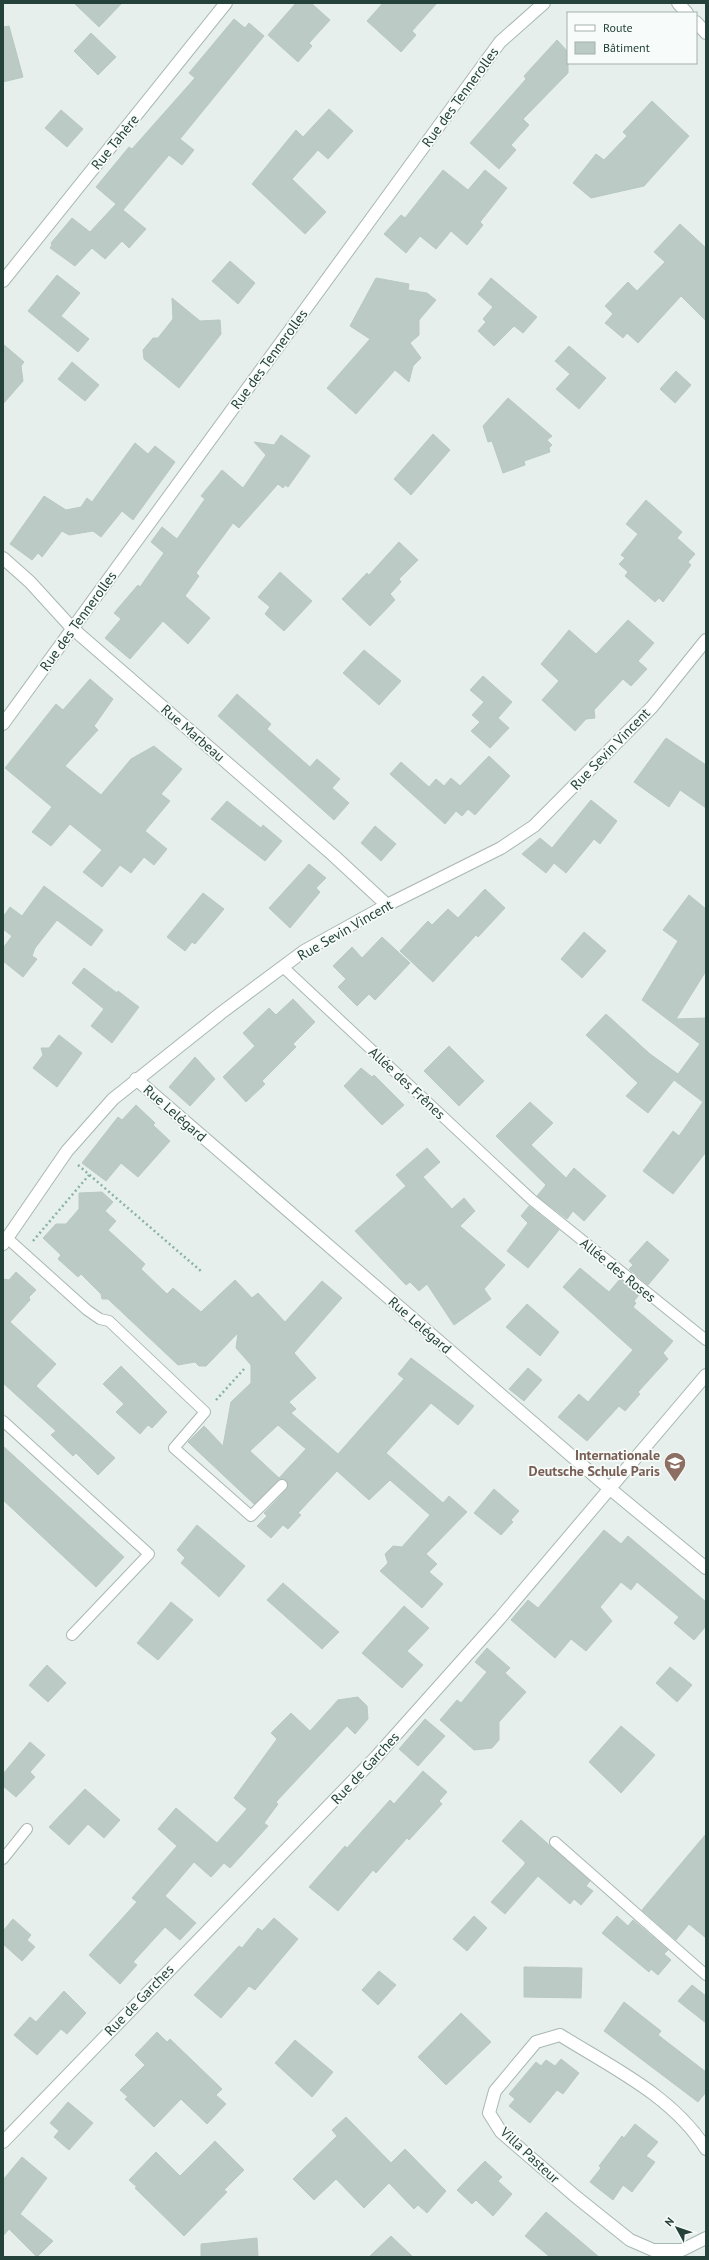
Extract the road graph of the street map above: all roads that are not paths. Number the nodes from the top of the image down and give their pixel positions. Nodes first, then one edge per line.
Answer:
1 (226, 3) edge
2 (544, 3) edge
3 (678, 3) edge
4 (686, 12) edge
5 (697, 23) edge
6 (706, 33) edge
7 (3, 281) edge
8 (3, 558) edge
9 (72, 628) junction
10 (706, 640) edge
11 (3, 724) edge
12 (388, 905) junction
13 (283, 967) junction
14 (136, 1080) junction
15 (531, 1199) joint
16 (5, 1241) edge
17 (706, 1340) edge
18 (706, 1375) edge
19 (3, 1421) edge
20 (282, 1485) dead end
21 (610, 1488) junction
22 (706, 1568) edge
23 (72, 1635) dead end
24 (27, 1829) dead end
25 (555, 1842) dead end
26 (3, 1859) edge
27 (706, 1976) edge
28 (3, 2142) edge
29 (706, 2149) edge
30 (706, 2238) edge

1 - 7 street, Rue Tahère
2 - 9 street, Rue des Tennerolles
3 - 4 street
5 - 6 street
8 - 9 street, Rue Marbeau
9 - 11 street, Rue des Tennerolles
9 - 12 street, Rue Marbeau
10 - 12 street, Rue Sevin Vincent
12 - 13 street, Rue Sevin Vincent
13 - 14 street, Rue Sevin Vincent
13 - 15 lane, Allée des Frênes
14 - 16 street, Rue Sevin Vincent
14 - 21 street, Rue Lelégard
15 - 17 lane, Allée des Roses
16 - 20 lane
18 - 21 street, Rue de Garches
19 - 23 lane
21 - 22 street, Rue Lelégard
21 - 28 street, Rue de Garches
24 - 26 lane
25 - 27 lane
29 - 30 street, Villa Pasteur

